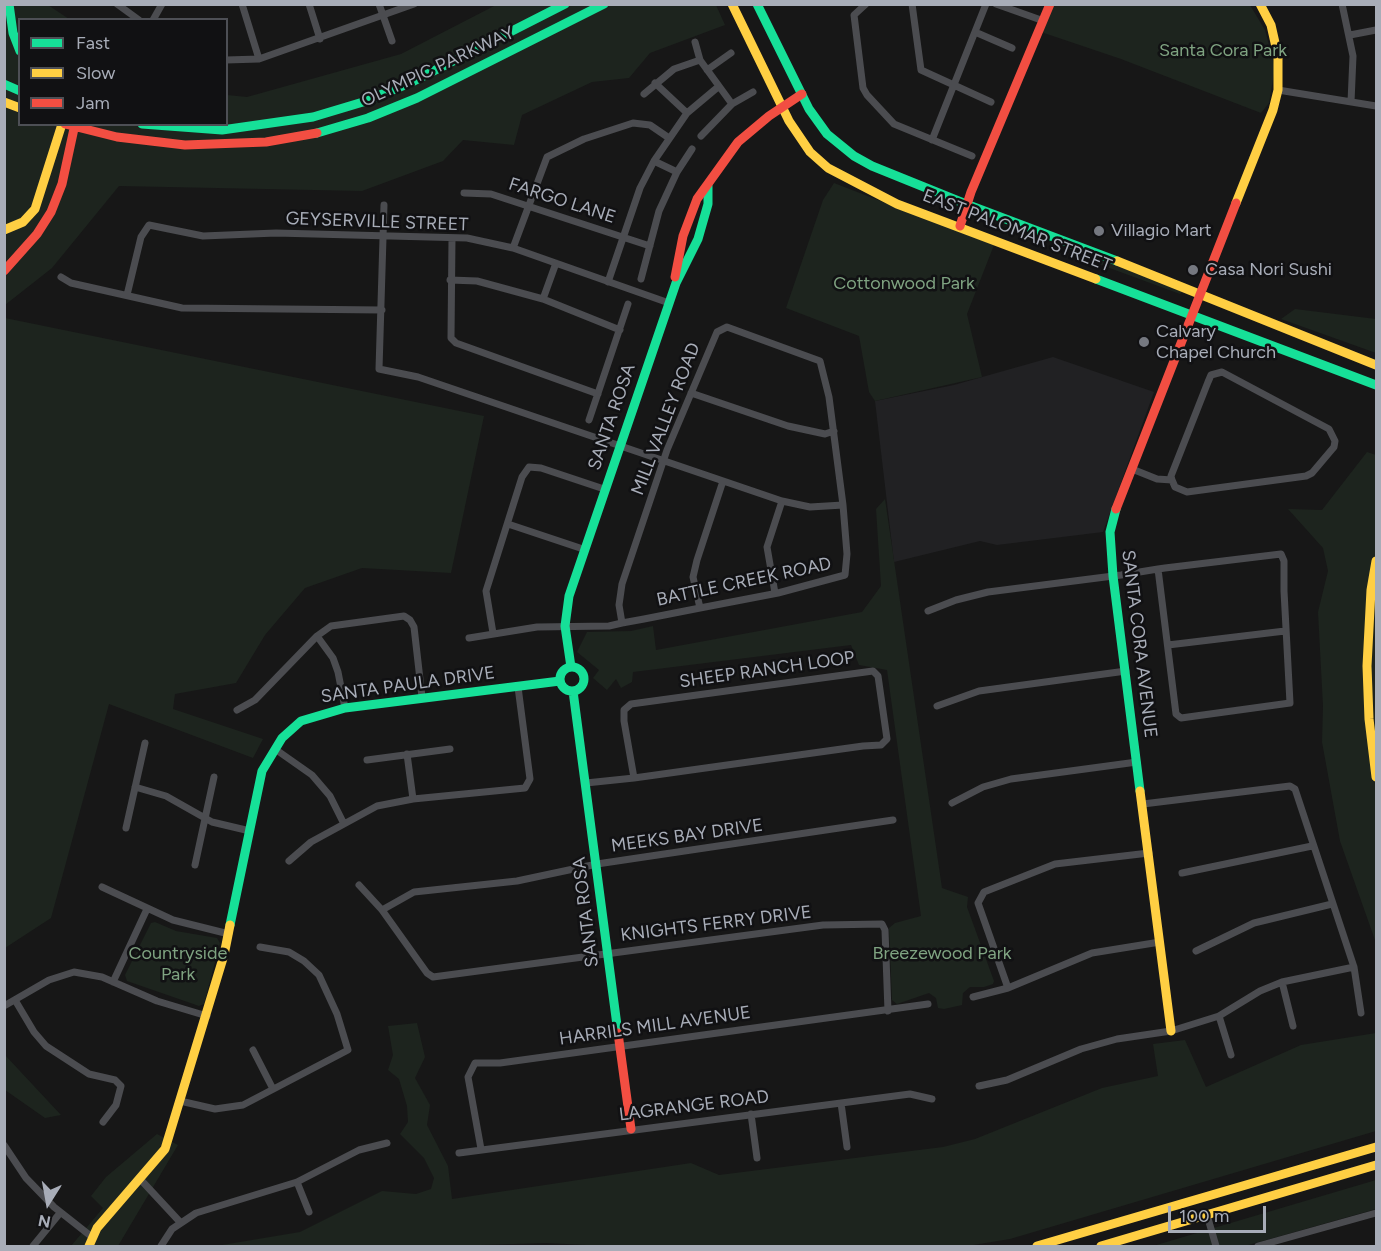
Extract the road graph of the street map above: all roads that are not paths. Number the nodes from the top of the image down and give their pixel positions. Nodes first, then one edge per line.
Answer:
1 (9, 4) edge
2 (117, 4) edge
3 (162, 4) edge
4 (242, 4) edge
5 (309, 4) edge
6 (379, 4) edge
7 (414, 4) edge
8 (565, 4) edge
9 (604, 4) edge
10 (732, 4) edge
11 (757, 4) edge
12 (866, 4) edge
13 (912, 4) edge
14 (986, 4) edge
15 (996, 4) edge
16 (1050, 4) edge
17 (1260, 4) edge
18 (1342, 4) edge
19 (384, 16) junction
20 (136, 18) edge
21 (154, 18) edge
22 (1041, 20) junction
23 (1377, 30) edge
24 (975, 32) junction
25 (1350, 35) junction
26 (320, 39) junction
27 (392, 41) dead end
28 (695, 42) dead end
29 (18, 46) edge
30 (1012, 48) dead end
31 (731, 53) dead end
32 (258, 59) junction
33 (228, 60) edge
34 (700, 60) junction
35 (707, 70) junction
36 (655, 83) junction
37 (4, 84) edge
38 (718, 87) junction
39 (954, 87) junction
40 (18, 90) edge
41 (1278, 90) junction
42 (753, 92) dead end
43 (644, 94) dead end
44 (802, 94) junction
45 (991, 102) dead end
46 (1351, 102) junction
47 (732, 104) junction
48 (1377, 106) edge
49 (782, 107) junction
50 (687, 113) junction
51 (62, 126) edge
52 (76, 126) edge
53 (169, 126) edge
54 (701, 136) dead end
55 (669, 138) junction
56 (932, 140) junction
57 (692, 149) dead end
58 (972, 156) dead end
59 (654, 161) junction
60 (677, 172) junction
61 (708, 186) junction
62 (464, 193) dead end
63 (966, 204) junction
64 (384, 205) dead end
65 (528, 206) junction
66 (960, 226) junction
67 (4, 230) edge
68 (383, 236) junction
69 (624, 237) junction
70 (452, 238) junction
71 (650, 246) junction
72 (513, 248) junction
73 (556, 263) junction
74 (4, 271) edge
75 (61, 277) dead end
76 (641, 279) dead end
77 (450, 280) junction
78 (608, 282) junction
79 (676, 283) junction
80 (1200, 294) junction
81 (127, 295) junction
82 (543, 299) junction
83 (669, 303) junction
84 (628, 304) dead end
85 (382, 310) junction
86 (1192, 314) junction
87 (620, 330) junction
88 (820, 361) joint
89 (1377, 364) edge
90 (1377, 385) edge
91 (691, 393) junction
92 (598, 394) junction
93 (589, 420) dead end
94 (834, 431) junction
95 (619, 445) junction
96 (663, 461) junction
97 (1132, 469) junction
98 (1172, 480) junction
99 (723, 481) junction
100 (604, 489) junction
101 (782, 501) junction
102 (843, 505) junction
103 (508, 524) junction
104 (583, 549) junction
105 (1377, 561) edge
106 (1158, 569) junction
107 (1113, 576) junction
108 (775, 593) junction
109 (700, 608) junction
110 (928, 611) dead end
111 (622, 623) junction
112 (565, 626) junction
113 (1285, 631) junction
114 (493, 633) junction
115 (317, 636) junction
116 (470, 638) dead end
117 (1168, 645) junction
118 (571, 667) junction
119 (1126, 671) junction
120 (560, 681) junction
121 (518, 687) junction
122 (573, 691) junction
123 (422, 697) junction
124 (937, 706) dead end
125 (345, 708) junction
126 (237, 710) dead end
127 (145, 743) dead end
128 (450, 748) dead end
129 (275, 749) junction
130 (407, 754) junction
131 (367, 760) dead end
132 (1137, 762) junction
133 (214, 777) dead end
134 (1377, 777) edge
135 (634, 778) junction
136 (586, 783) junction
137 (135, 788) junction
138 (413, 800) junction
139 (952, 802) dead end
140 (1143, 804) junction
141 (205, 817) junction
142 (893, 820) dead end
143 (343, 822) junction
144 (126, 828) dead end
145 (250, 831) junction
146 (1312, 846) junction
147 (1149, 853) junction
148 (289, 861) dead end
149 (597, 864) junction
150 (195, 865) dead end
151 (1182, 873) dead end
152 (359, 885) dead end
153 (102, 887) dead end
154 (1332, 904) junction
155 (147, 909) junction
156 (382, 910) junction
157 (229, 934) junction
158 (1160, 942) junction
159 (260, 947) dead end
160 (1196, 951) dead end
161 (607, 953) junction
162 (1354, 967) junction
163 (113, 982) junction
164 (1282, 982) junction
165 (1008, 988) junction
166 (973, 997) dead end
167 (15, 1000) junction
168 (928, 1004) dead end
169 (4, 1006) edge
170 (888, 1011) junction
171 (1361, 1013) dead end
172 (207, 1016) junction
173 (1219, 1016) junction
174 (1293, 1026) dead end
175 (1172, 1031) junction
176 (620, 1046) junction
177 (253, 1050) dead end
178 (1231, 1055) dead end
179 (979, 1086) dead end
180 (273, 1089) junction
181 (932, 1099) dead end
182 (180, 1101) junction
183 (841, 1103) junction
184 (751, 1114) junction
185 (103, 1122) dead end
186 (631, 1129) junction
187 (387, 1143) dead end
188 (4, 1145) edge
189 (847, 1147) dead end
190 (1377, 1147) edge
191 (481, 1149) junction
192 (459, 1153) dead end
193 (7, 1155) edge
194 (757, 1158) dead end
195 (1377, 1165) edge
196 (141, 1180) junction
197 (297, 1182) junction
198 (309, 1212) dead end
199 (60, 1213) junction
200 (1377, 1213) edge
201 (1207, 1215) junction
202 (180, 1222) junction
203 (91, 1242) edge
204 (33, 1246) edge
205 (161, 1246) edge
206 (1037, 1246) edge
207 (1101, 1246) edge
208 (1216, 1246) edge
209 (1258, 1246) edge

1 - 29 main road
2 - 20 street
3 - 21 street
4 - 32 street
5 - 26 street
6 - 19 street
7 - 19 street
8 - 53 main road, OLYMPIC PARKWAY
9 - 52 main road, OLYMPIC PARKWAY
10 - 49 main road, EAST PALOMAR STREET
11 - 44 main road, EAST PALOMAR STREET
12 - 56 street
13 - 39 street
14 - 24 street
15 - 22 street
16 - 22 main road
17 - 41 main road, SANTA CORA AVENUE
18 - 25 street
19 - 26 street
19 - 27 street
22 - 63 main road
23 - 25 street
24 - 30 street
24 - 39 street
25 - 46 street
26 - 32 street
28 - 34 street
31 - 35 street
32 - 33 street
34 - 35 street
34 - 36 street
35 - 38 street
36 - 43 street
36 - 50 street
37 - 40 main road
38 - 47 street
38 - 50 street
39 - 45 street
39 - 56 street
41 - 46 street
41 - 80 main road, SANTA CORA AVENUE
42 - 47 street
44 - 49 main road, SANTA ROSA
44 - 63 main road, EAST PALOMAR STREET
46 - 48 street
47 - 54 street
49 - 61 main road, SANTA ROSA
49 - 66 main road, EAST PALOMAR STREET
50 - 55 street
51 - 67 main road
52 - 74 main road
55 - 59 street
55 - 65 street
56 - 58 street
57 - 60 street
59 - 60 street
59 - 69 street
60 - 71 street
61 - 79 main road, SANTA ROSA
61 - 79 main road, SANTA ROSA
62 - 65 street, FARGO LANE
63 - 66 main road
63 - 80 main road, EAST PALOMAR STREET
64 - 68 street
65 - 69 street, FARGO LANE
65 - 72 street
66 - 86 main road, EAST PALOMAR STREET
68 - 70 street, GEYSERVILLE STREET
68 - 81 street, GEYSERVILLE STREET
68 - 85 street
69 - 71 street, FARGO LANE
69 - 78 street
70 - 72 street, GEYSERVILLE STREET
70 - 77 street
71 - 76 street
72 - 73 street, GEYSERVILLE STREET
73 - 78 street, GEYSERVILLE STREET
73 - 82 street
75 - 81 street
77 - 82 street
77 - 92 street
78 - 83 street, GEYSERVILLE STREET
79 - 83 main road, SANTA ROSA
80 - 86 main road, SANTA CORA AVENUE
80 - 89 main road, EAST PALOMAR STREET
81 - 85 street
82 - 87 street
83 - 95 main road, SANTA ROSA
84 - 87 street
85 - 95 street
86 - 90 main road, EAST PALOMAR STREET
86 - 97 main road, SANTA CORA AVENUE
87 - 92 street
88 - 91 street, MILL VALLEY ROAD
88 - 94 street, BATTLE CREEK ROAD
91 - 94 street
91 - 96 street, MILL VALLEY ROAD
92 - 93 street
94 - 102 street, BATTLE CREEK ROAD
95 - 96 street
95 - 100 main road, SANTA ROSA
96 - 99 street
96 - 111 street, MILL VALLEY ROAD
97 - 98 street
97 - 107 main road, SANTA CORA AVENUE
98 - 98 street
99 - 101 street
99 - 109 street
100 - 103 street
100 - 104 main road, SANTA ROSA
101 - 102 street
101 - 108 street
102 - 108 street, BATTLE CREEK ROAD
103 - 104 street
103 - 114 street
104 - 112 main road, SANTA ROSA
105 - 134 main road
106 - 107 street
106 - 113 street
106 - 117 street
107 - 110 street
107 - 119 main road, SANTA CORA AVENUE
108 - 109 street, BATTLE CREEK ROAD
109 - 111 street, BATTLE CREEK ROAD
111 - 112 street, BATTLE CREEK ROAD
112 - 114 street, BATTLE CREEK ROAD
112 - 118 main road, SANTA ROSA
113 - 117 street
113 - 117 street
114 - 116 street, BATTLE CREEK ROAD
115 - 123 street
115 - 125 street
115 - 126 street
118 - 120 main road
118 - 122 main road
119 - 124 street
119 - 132 main road, SANTA CORA AVENUE
120 - 121 main road, SANTA PAULA DRIVE
120 - 122 main road
121 - 123 main road, SANTA PAULA DRIVE
121 - 138 street
122 - 136 main road, SANTA ROSA
123 - 125 main road, SANTA PAULA DRIVE
125 - 129 main road, SANTA PAULA DRIVE
127 - 137 street
128 - 130 street
129 - 143 street
129 - 145 main road, SANTA PAULA DRIVE
130 - 131 street
130 - 138 street
132 - 139 street
132 - 140 main road, SANTA CORA AVENUE
133 - 141 street
135 - 135 street, SHEEP RANCH LOOP
135 - 136 street, SHEEP RANCH LOOP
136 - 149 main road, SANTA ROSA
137 - 141 street
137 - 144 street
138 - 143 street
140 - 146 street
140 - 147 main road, SANTA CORA AVENUE
141 - 145 street
141 - 150 street
142 - 149 street, MEEKS BAY DRIVE
143 - 148 street
145 - 157 main road, SANTA PAULA DRIVE
146 - 151 street
146 - 154 street
147 - 158 main road, SANTA CORA AVENUE
147 - 165 street
149 - 156 street, MEEKS BAY DRIVE
149 - 161 main road, SANTA ROSA
152 - 156 street
153 - 155 street
154 - 160 street
154 - 162 street
155 - 157 street
155 - 163 street
156 - 161 street, KNIGHTS FERRY DRIVE
157 - 172 main road, SANTA PAULA DRIVE
158 - 165 street
158 - 175 main road, SANTA CORA AVENUE
159 - 180 street
161 - 170 street, KNIGHTS FERRY DRIVE
161 - 176 main road, SANTA ROSA
162 - 164 street
162 - 171 street
163 - 167 street
163 - 172 street
164 - 173 street
164 - 174 street
165 - 166 street
167 - 169 street
167 - 185 street
168 - 170 street, HARRILS MILL AVENUE
170 - 176 street, HARRILS MILL AVENUE
172 - 182 main road, SANTA PAULA DRIVE
173 - 175 street
173 - 178 street
175 - 179 street
176 - 186 main road, SANTA ROSA
176 - 191 street, HARRILS MILL AVENUE
177 - 180 street
180 - 182 street
181 - 183 street, LAGRANGE ROAD
182 - 196 main road, SANTA PAULA DRIVE
183 - 184 street, LAGRANGE ROAD
183 - 189 street
184 - 186 street, LAGRANGE ROAD
184 - 194 street
186 - 191 street, LAGRANGE ROAD
187 - 197 street
188 - 193 street
190 - 206 main road
191 - 192 street, LAGRANGE ROAD
193 - 199 street
195 - 201 main road
196 - 202 street
196 - 203 main road, SANTA PAULA DRIVE
197 - 198 street
197 - 202 street
199 - 203 street
199 - 204 street
200 - 209 street
201 - 207 main road
201 - 208 street
202 - 205 street

